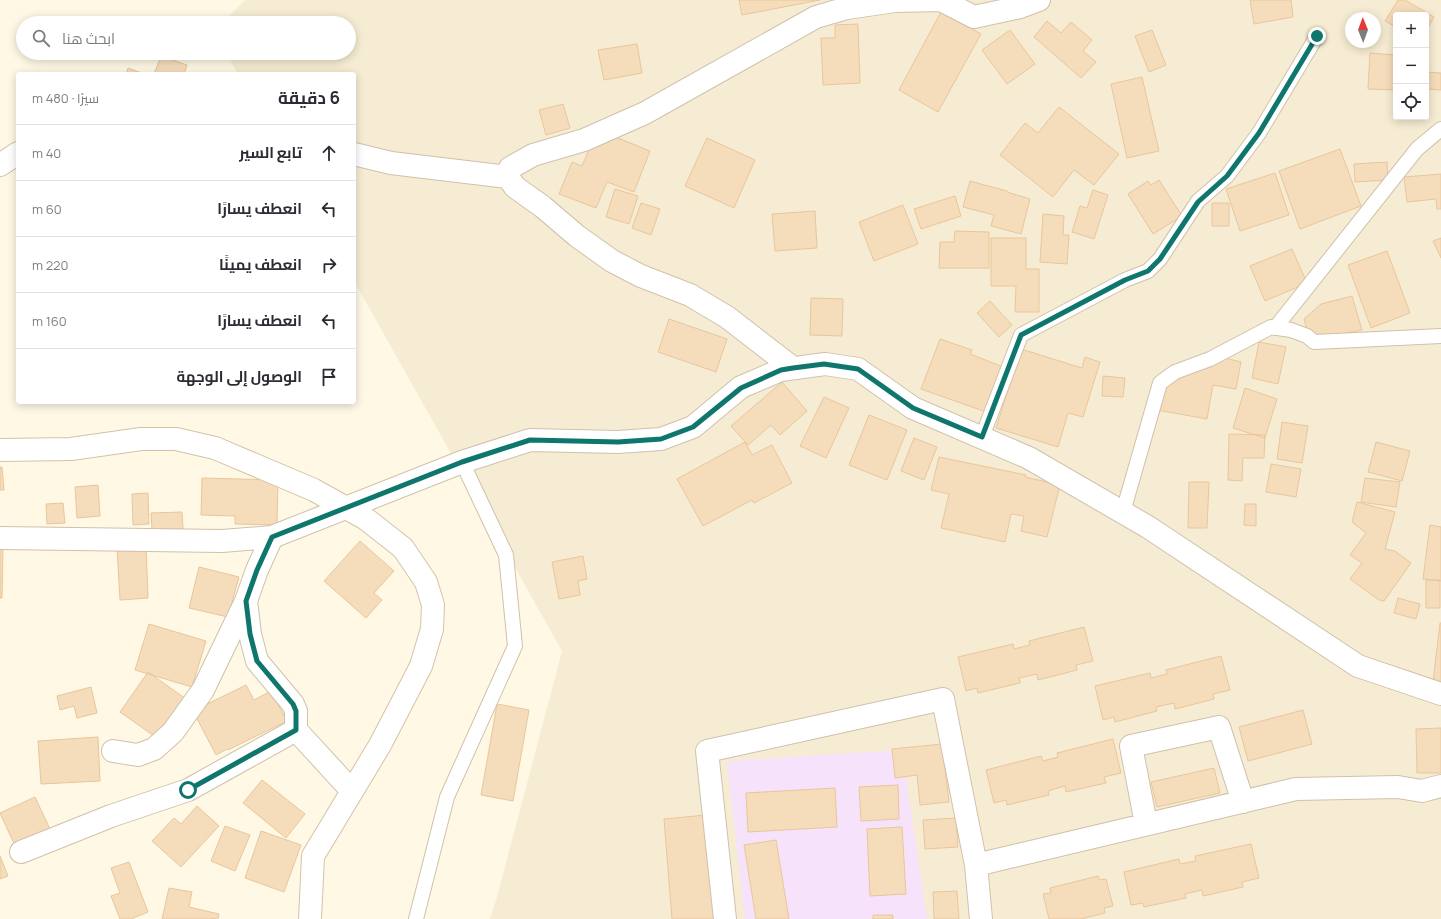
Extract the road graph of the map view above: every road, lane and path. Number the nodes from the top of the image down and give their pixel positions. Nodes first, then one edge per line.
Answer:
1 (941, 0) edge
2 (1039, 0) edge
3 (1317, 36) dead end
4 (1441, 129) edge
5 (16, 154) edge
6 (356, 154) edge
7 (0, 165) edge
8 (508, 177) junction
9 (1275, 328) junction
10 (1441, 336) edge
11 (793, 368) junction
12 (982, 437) junction
13 (0, 450) edge
14 (462, 462) junction
15 (347, 508) junction
16 (1123, 512) junction
17 (272, 537) junction
18 (0, 538) edge
19 (246, 601) junction
20 (1441, 694) edge
21 (296, 730) junction
22 (114, 752) dead end
23 (1441, 786) edge
24 (352, 791) junction
25 (1243, 802) junction
26 (1146, 824) junction
27 (21, 852) dead end
28 (976, 865) junction
29 (310, 919) edge
30 (416, 919) edge
31 (725, 919) edge
32 (981, 919) edge

1 - 2 street
1 - 8 street
3 - 12 lane
4 - 9 lane
5 - 7 street
6 - 8 street
8 - 11 street
9 - 10 lane
9 - 16 lane
11 - 12 street
11 - 14 street
12 - 16 street
13 - 15 street
14 - 15 street
14 - 30 lane
15 - 17 street
15 - 24 street
16 - 20 street
17 - 18 street
17 - 19 street
19 - 21 street
19 - 22 street
21 - 24 street
21 - 27 street
23 - 25 street
24 - 29 street
25 - 26 street
25 - 26 street
26 - 28 street
28 - 31 street
28 - 32 street

